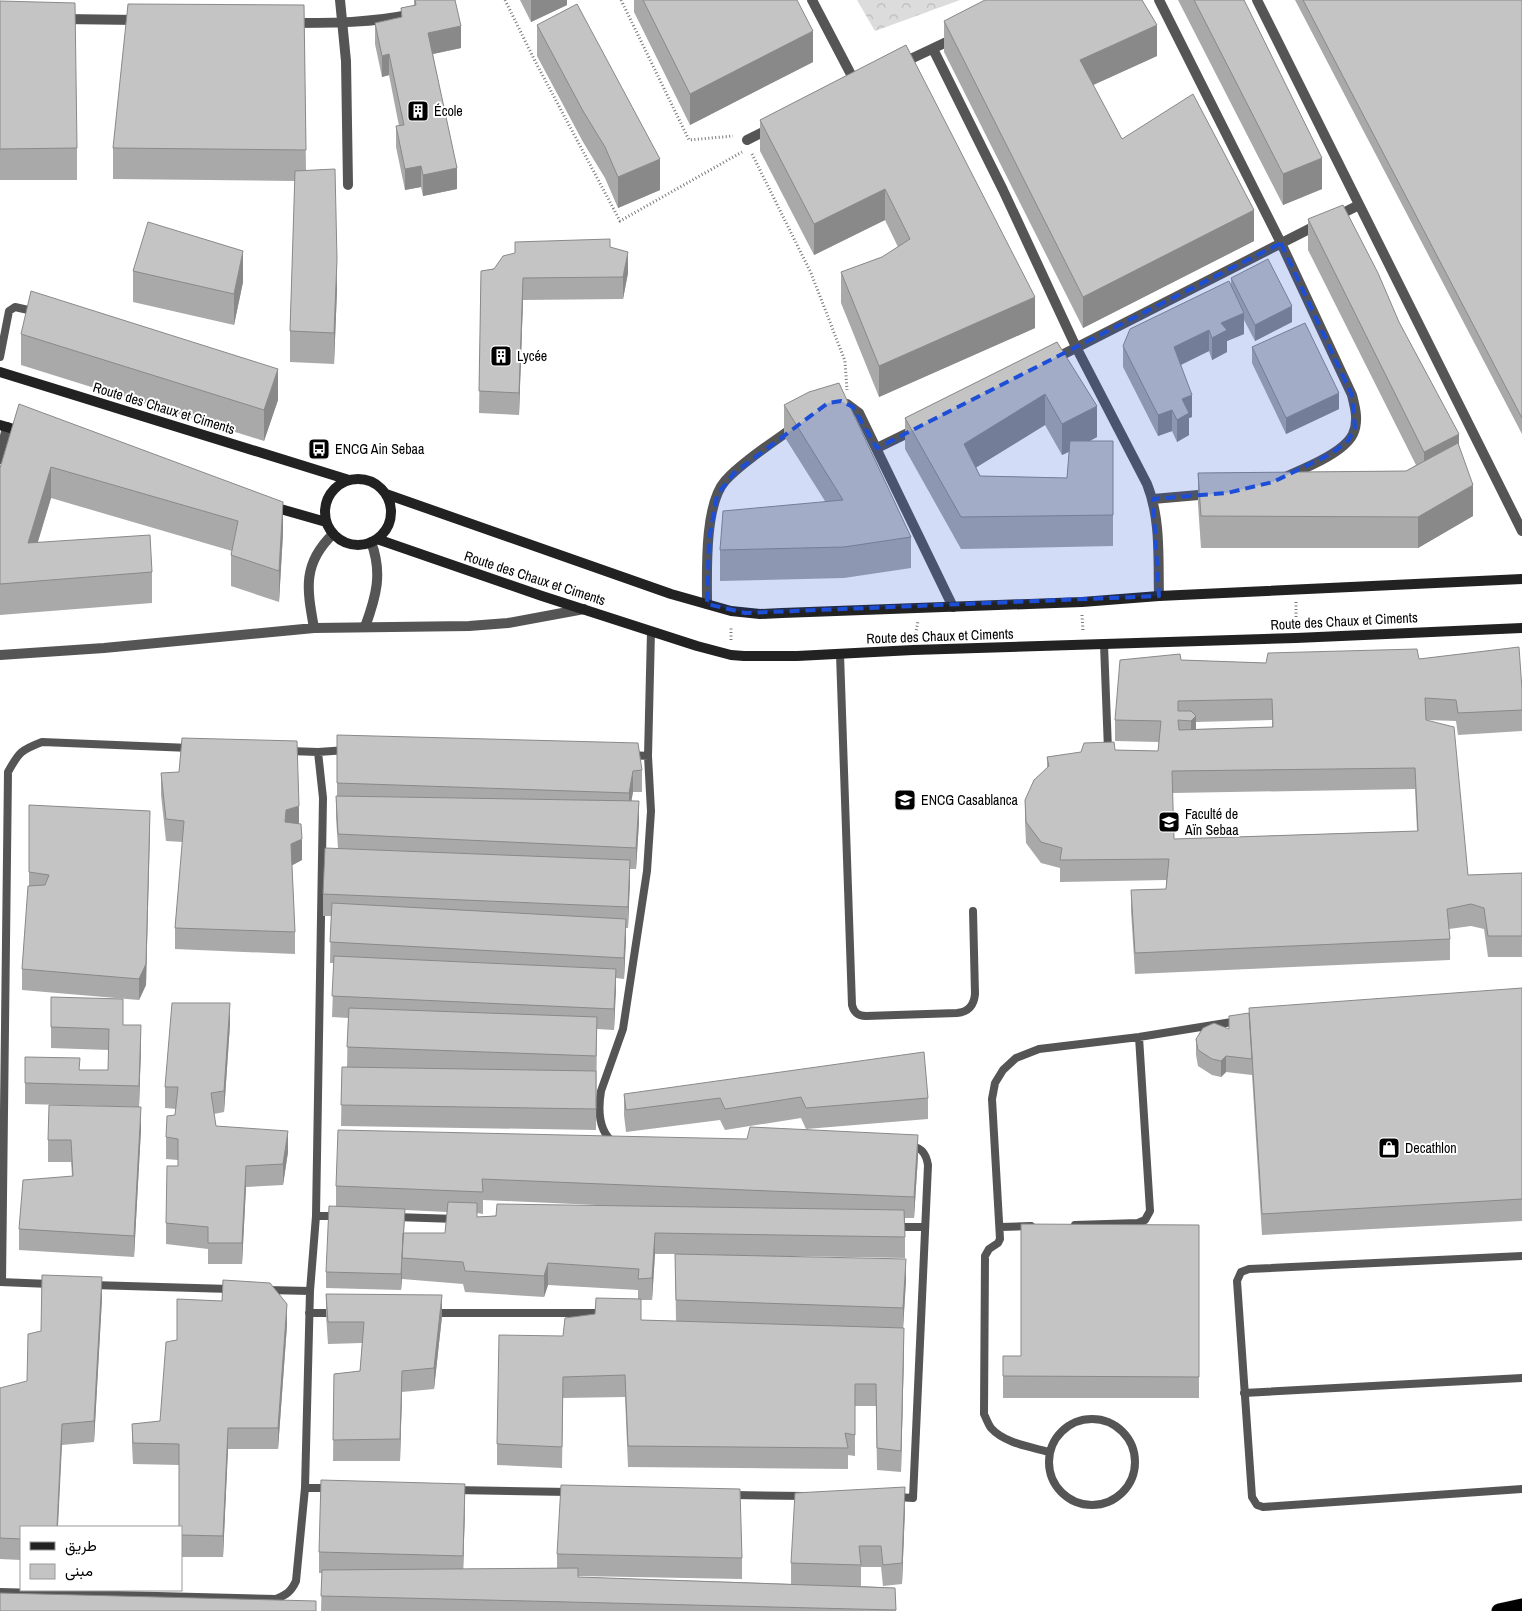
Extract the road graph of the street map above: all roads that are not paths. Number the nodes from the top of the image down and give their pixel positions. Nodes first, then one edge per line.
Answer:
1 (340, 0) edge
2 (812, 0) edge
3 (1159, 0) edge
4 (1257, 0) edge
5 (426, 10) edge
6 (50, 19) edge
7 (144, 20) edge
8 (276, 22) edge
9 (343, 23) junction
10 (965, 33) edge
11 (933, 49) junction
12 (890, 69) edge
13 (856, 84) edge
14 (780, 123) edge
15 (749, 144) road end
16 (348, 185) dead end
17 (1359, 206) junction
18 (1280, 243) junction
19 (47, 314) edge
20 (1076, 348) junction
21 (0, 357) edge
22 (1041, 365) edge
23 (0, 372) edge
24 (828, 403) edge
25 (929, 422) edge
26 (799, 424) edge
27 (4, 426) edge
28 (36, 436) edge
29 (877, 448) junction
30 (0, 459) edge
31 (350, 480) junction
32 (1273, 482) edge
33 (386, 494) junction
34 (1218, 494) edge
35 (1153, 499) junction
36 (262, 504) edge
37 (326, 522) junction
38 (1522, 531) edge
39 (333, 534) junction
40 (374, 540) junction
41 (1522, 579) edge
42 (1160, 596) junction
43 (707, 604) junction
44 (953, 607) junction
45 (584, 609) junction
46 (365, 627) junction
47 (314, 628) junction
48 (1522, 628) edge
49 (651, 631) junction
50 (1104, 644) junction
51 (840, 654) junction
52 (0, 655) edge
53 (199, 748) edge
54 (357, 749) edge
55 (278, 751) edge
56 (318, 752) junction
57 (618, 755) edge
58 (648, 756) junction
59 (1108, 760) edge
60 (973, 911) dead end
61 (3, 936) edge
62 (1243, 1020) edge
63 (1139, 1037) junction
64 (1, 1131) edge
65 (619, 1145) edge
66 (895, 1146) edge
67 (316, 1216) junction
68 (346, 1217) edge
69 (386, 1217) edge
70 (466, 1219) edge
71 (1069, 1225) edge
72 (1039, 1226) edge
73 (885, 1227) edge
74 (925, 1227) junction
75 (1000, 1227) junction
76 (1522, 1256) edge
77 (1, 1282) edge
78 (62, 1284) edge
79 (81, 1285) edge
80 (240, 1289) edge
81 (260, 1290) edge
82 (310, 1291) junction
83 (309, 1313) junction
84 (348, 1313) edge
85 (426, 1313) edge
86 (611, 1313) edge
87 (1522, 1378) edge
88 (1244, 1393) junction
89 (1049, 1452) junction
90 (305, 1488) junction
91 (335, 1488) edge
92 (1522, 1489) edge
93 (444, 1490) edge
94 (574, 1492) edge
95 (724, 1495) edge
96 (813, 1496) edge
97 (893, 1497) edge
98 (0, 1592) edge
99 (1522, 1606) edge
100 (1499, 1611) edge

1 - 9 street
2 - 13 street
3 - 18 street
4 - 17 street
5 - 9 street
6 - 7 street
8 - 9 street
9 - 16 street
10 - 11 street
11 - 12 street
11 - 20 street
14 - 15 street
17 - 18 street
17 - 38 street
18 - 20 street
18 - 32 street
19 - 21 lane
20 - 22 street
20 - 35 street
23 - 31 street, Route des Chaux et Ciments
24 - 29 street
25 - 29 street
26 - 43 street
27 - 28 street
27 - 30 street
29 - 44 street
31 - 33 street
31 - 37 street
33 - 40 street
33 - 43 street, Route des Chaux et Ciments
34 - 35 street
35 - 42 street
36 - 37 street
37 - 39 street
39 - 40 street
39 - 47 street
40 - 45 street, Route des Chaux et Ciments
40 - 46 street
41 - 42 street, Route des Chaux et Ciments
42 - 44 street, Route des Chaux et Ciments
43 - 44 street, Route des Chaux et Ciments
45 - 46 street
45 - 49 street, Route des Chaux et Ciments
46 - 47 street
47 - 52 street
48 - 50 street, Route des Chaux et Ciments
49 - 51 street, Route des Chaux et Ciments
49 - 58 lane
50 - 51 street, Route des Chaux et Ciments
50 - 59 lane
51 - 60 lane
53 - 61 lane
54 - 56 lane
55 - 56 lane
56 - 67 lane
57 - 58 lane
58 - 65 lane
61 - 64 lane
62 - 63 lane
63 - 71 lane
63 - 75 lane
64 - 77 lane
66 - 74 lane
67 - 68 lane
67 - 82 lane
69 - 70 lane
72 - 75 lane
73 - 74 lane
74 - 97 lane
75 - 89 lane
76 - 88 lane
77 - 78 lane
79 - 80 lane
81 - 82 lane
82 - 83 lane
83 - 84 lane
83 - 90 lane
85 - 86 lane
87 - 88 lane
88 - 92 lane
89 - 89 lane
90 - 91 lane
90 - 98 lane
93 - 94 lane
95 - 96 lane
99 - 100 highway

